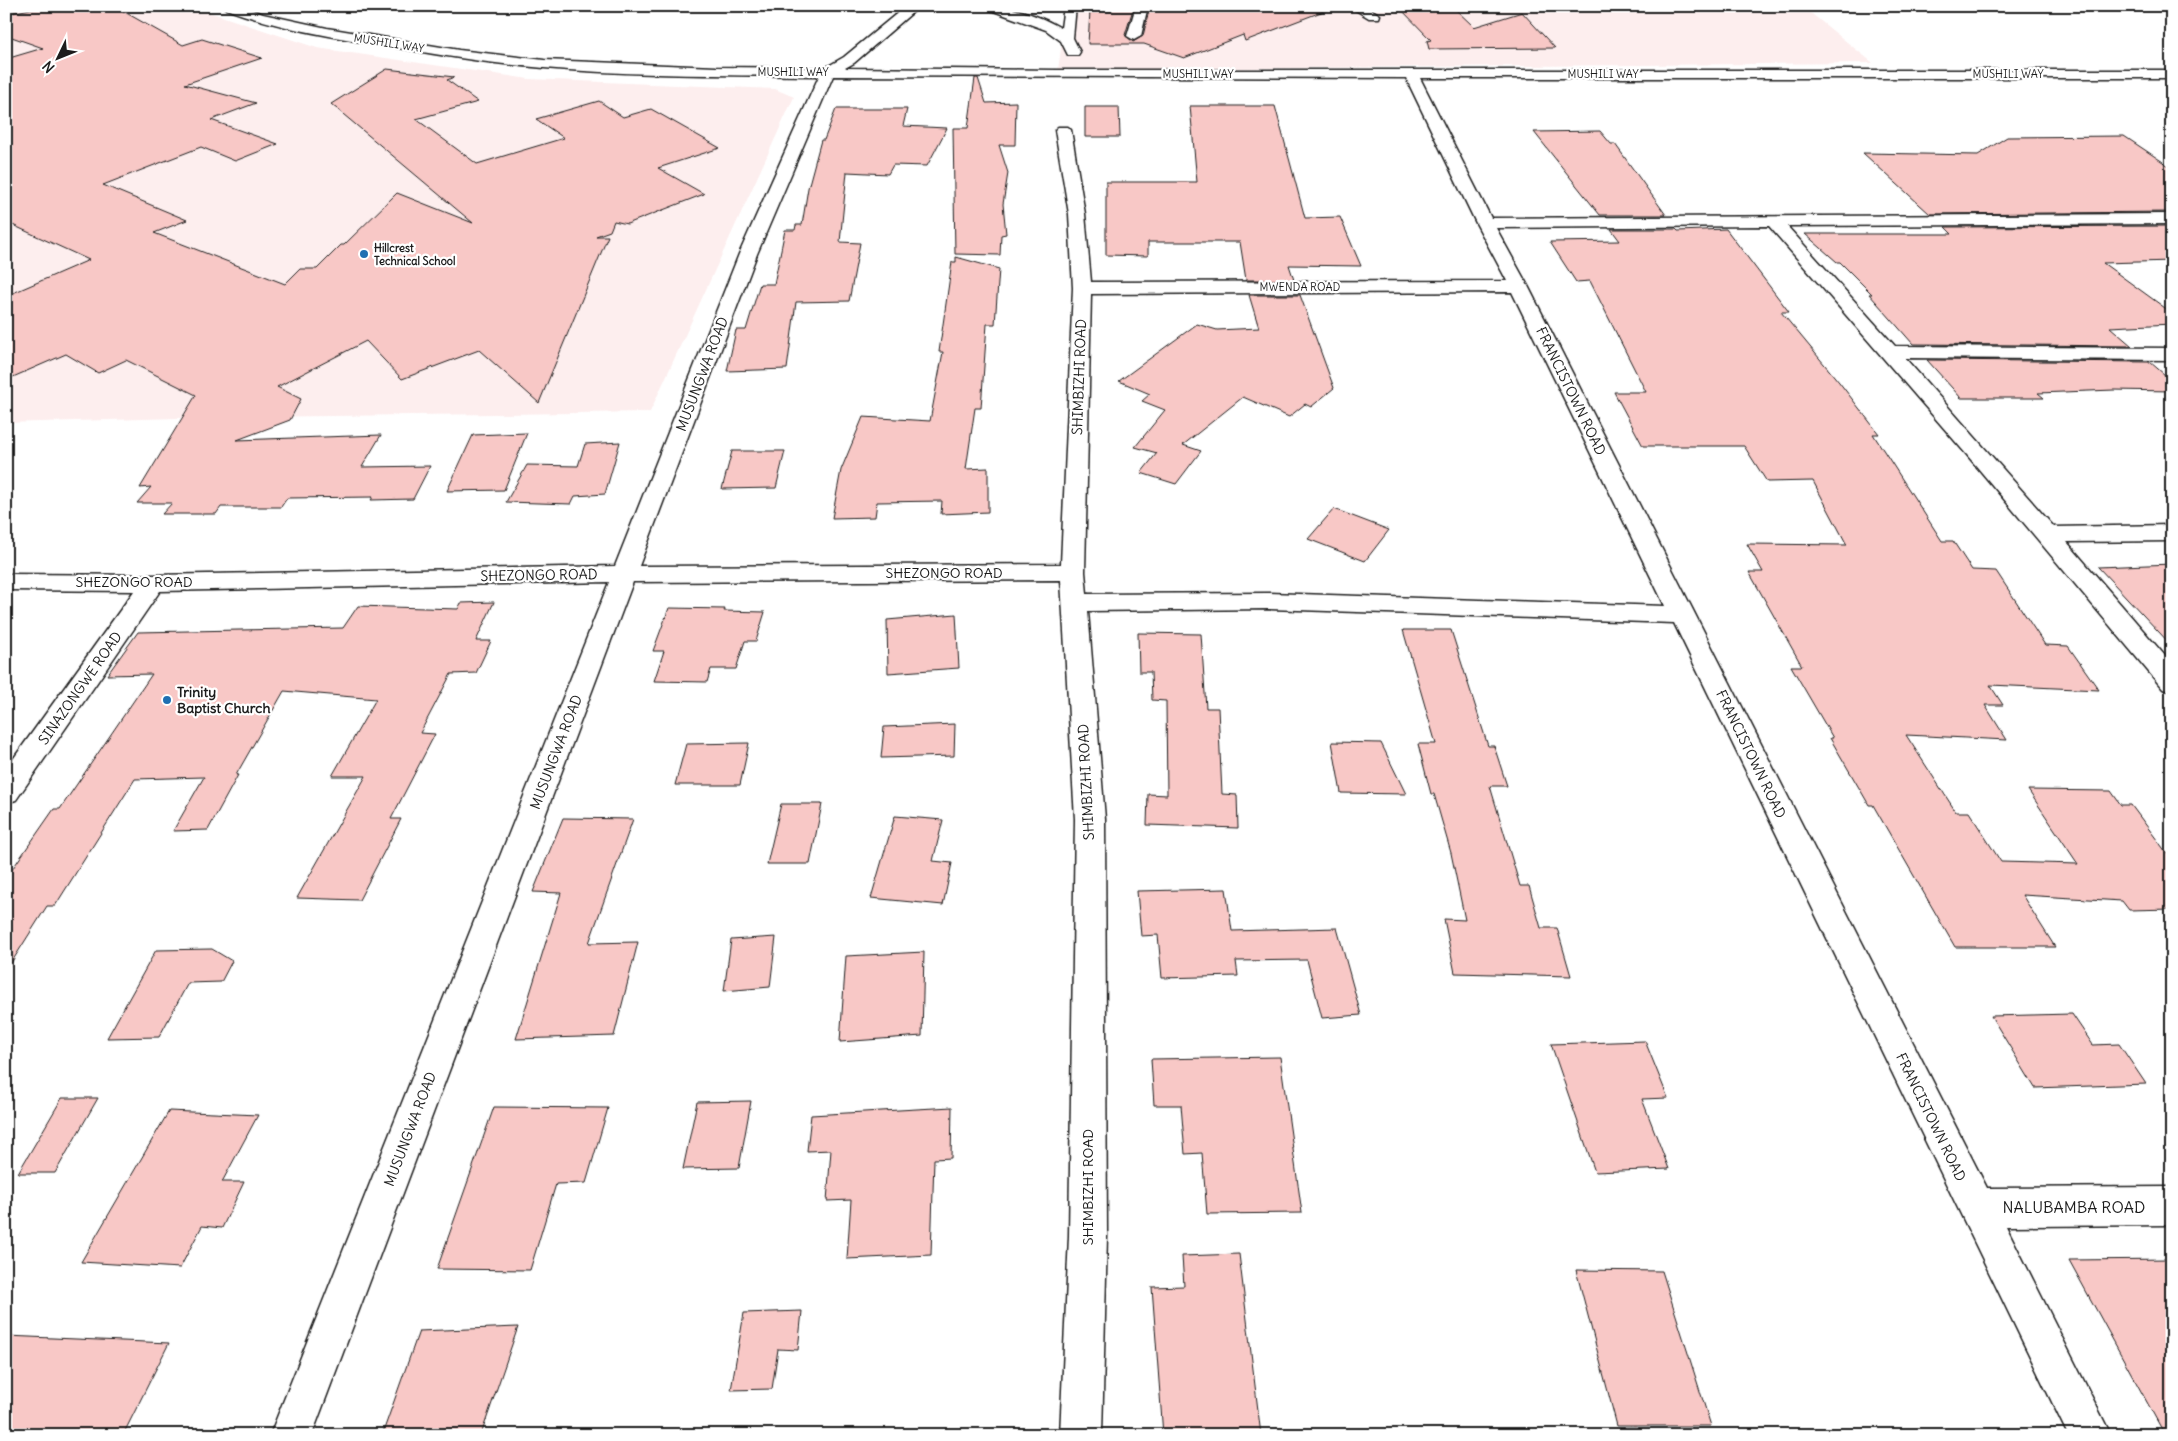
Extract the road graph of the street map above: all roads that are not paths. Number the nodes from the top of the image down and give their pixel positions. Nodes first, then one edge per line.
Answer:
1 (230, 6) edge
2 (914, 6) edge
3 (992, 6) edge
4 (1070, 6) edge
5 (1142, 6) edge
6 (1355, 6) edge
7 (1374, 15) dead end
8 (1134, 36) dead end
9 (1066, 38) junction
10 (1073, 52) dead end
11 (828, 72) junction
12 (1411, 74) junction
13 (2172, 74) edge
14 (1063, 130) dead end
15 (2172, 219) edge
16 (1774, 222) junction
17 (1485, 223) junction
18 (1519, 286) junction
19 (1082, 288) junction
20 (1890, 352) junction
21 (2172, 354) edge
22 (2172, 533) edge
23 (2049, 535) junction
24 (1073, 572) junction
25 (625, 574) junction
26 (6, 582) edge
27 (153, 583) junction
28 (1076, 603) junction
29 (1682, 615) junction
30 (2172, 682) edge
31 (6, 792) edge
32 (2172, 1206) edge
33 (1976, 1207) junction
34 (291, 1435) edge
35 (1081, 1435) edge
36 (2090, 1435) edge

1 - 11 street, MUSHILI WAY
2 - 11 street
3 - 9 street
4 - 9 street
5 - 8 street
6 - 7 street
9 - 10 street
11 - 12 street, MUSHILI WAY
11 - 25 street, MUSUNGWA ROAD
12 - 13 street, MUSHILI WAY
12 - 17 street, FRANCISTOWN ROAD
14 - 19 street, SHIMBIZHI ROAD
15 - 16 street
16 - 17 street
16 - 20 street
17 - 18 street, FRANCISTOWN ROAD
18 - 19 street, MWENDA ROAD
18 - 29 street, FRANCISTOWN ROAD
19 - 24 street, SHIMBIZHI ROAD
20 - 21 street
20 - 23 street
22 - 23 street
23 - 30 street
24 - 25 street, SHEZONGO ROAD
24 - 28 street, SHIMBIZHI ROAD
25 - 27 street, SHEZONGO ROAD
25 - 34 street, MUSUNGWA ROAD
26 - 27 street, SHEZONGO ROAD
27 - 31 street, SINAZONGWE ROAD
28 - 29 street
28 - 35 street, SHIMBIZHI ROAD
29 - 33 street, FRANCISTOWN ROAD
32 - 33 street, NALUBAMBA ROAD
33 - 36 street, FRANCISTOWN ROAD

